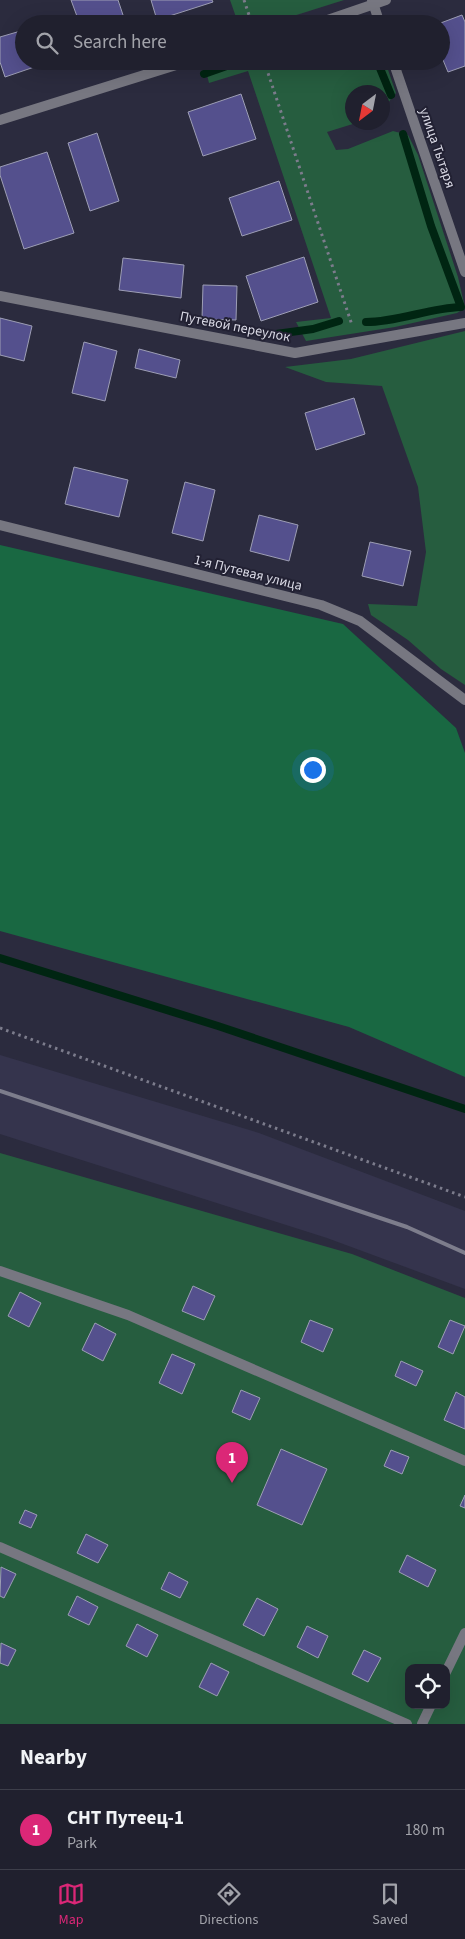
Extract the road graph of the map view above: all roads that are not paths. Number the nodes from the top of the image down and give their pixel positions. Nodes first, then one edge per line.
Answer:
1 (386, 0) edge
2 (373, 2) edge
3 (339, 15) edge
4 (377, 15) edge
5 (160, 70) edge
6 (396, 70) edge
7 (0, 120) edge
8 (465, 272) edge
9 (0, 296) edge
10 (465, 322) edge
11 (0, 525) edge
12 (465, 700) edge
13 (0, 1271) edge
14 (465, 1461) edge
15 (0, 1547) edge
16 (465, 1633) edge
17 (450, 1664) edge
18 (429, 1709) edge
19 (408, 1724) edge
20 (422, 1724) edge

1 - 2 street
2 - 3 street
2 - 4 street
5 - 7 street
6 - 8 street, улица Тытаря
9 - 10 street, Путевой переулок
11 - 12 street, 1-я Путевая улица
13 - 14 street
15 - 19 street
16 - 17 street
18 - 20 street

